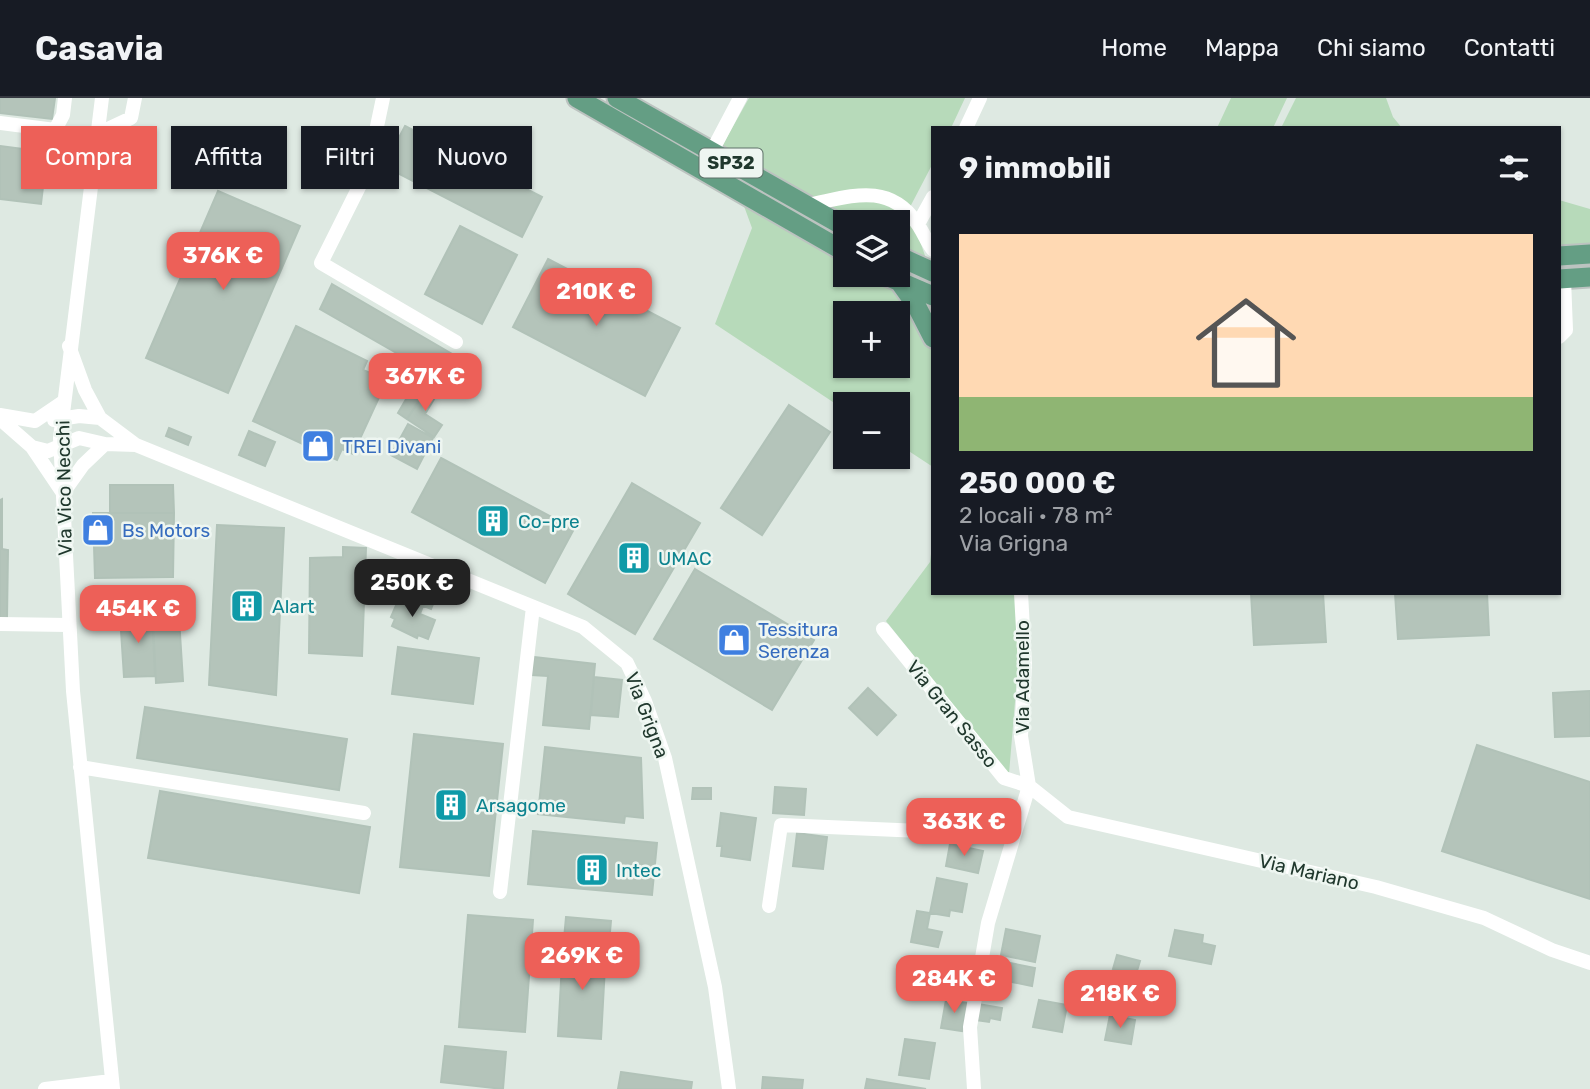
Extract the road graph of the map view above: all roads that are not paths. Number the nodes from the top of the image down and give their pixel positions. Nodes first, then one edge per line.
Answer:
1 (65, 98) edge
2 (102, 98) edge
3 (135, 98) edge
4 (383, 98) edge
5 (577, 98) edge
6 (617, 98) edge
7 (740, 98) edge
8 (980, 98) edge
9 (0, 122) edge
10 (98, 126) edge
11 (114, 126) edge
12 (967, 126) edge
13 (711, 153) junction
14 (90, 189) edge
15 (931, 201) edge
16 (806, 205) junction
17 (833, 221) edge
18 (918, 224) junction
19 (833, 245) edge
20 (931, 247) edge
21 (1590, 254) edge
22 (1561, 256) edge
23 (910, 261) edge
24 (931, 271) edge
25 (1590, 277) edge
26 (1562, 279) edge
27 (899, 287) edge
28 (910, 287) edge
29 (931, 295) edge
30 (931, 334) edge
31 (1561, 335) edge
32 (456, 342) dead end
33 (69, 346) junction
34 (63, 402) junction
35 (0, 417) edge
36 (100, 418) junction
37 (62, 420) junction
38 (36, 421) junction
39 (79, 438) junction
40 (106, 444) junction
41 (136, 445) junction
42 (32, 447) junction
43 (61, 447) junction
44 (63, 493) junction
45 (1021, 595) edge
46 (533, 607) junction
47 (0, 624) edge
48 (68, 625) junction
49 (883, 629) dead end
50 (80, 768) junction
51 (1029, 786) junction
52 (364, 813) dead end
53 (1014, 835) junction
54 (500, 892) dead end
55 (769, 906) dead end
56 (1590, 963) edge
57 (112, 1085) edge
58 (44, 1089) edge
59 (729, 1089) edge
60 (974, 1089) edge

1 - 9 street
2 - 10 street, Via Vico Necchi
3 - 11 street
4 - 32 street
5 - 19 main road, SP32
6 - 13 main road, SP32
7 - 13 street
8 - 12 street
13 - 16 main road, SP32
14 - 33 street, Via Vico Necchi
15 - 18 street
16 - 17 main road, SP32
16 - 18 street
18 - 20 street
21 - 22 main road
23 - 24 main road
25 - 26 main road
26 - 31 street
27 - 30 main road
28 - 29 main road
33 - 34 street, Via Vico Necchi
33 - 36 street, Via Grigna
34 - 37 street, Via Vico Necchi
34 - 38 street
35 - 38 street
35 - 42 street
36 - 37 street
36 - 41 street, Via Grigna
37 - 38 street
37 - 39 street
37 - 43 street, Via Vico Necchi
39 - 40 street
39 - 43 street
40 - 41 street
40 - 44 street
41 - 46 street, Via Grigna
42 - 43 street
42 - 44 street
43 - 44 street, Via Vico Necchi
44 - 48 street, Via Vico Necchi
45 - 51 street, Via Adamello
46 - 54 street
46 - 59 street, Via Grigna
47 - 48 street
48 - 50 street, Via Vico Necchi
49 - 51 street, Via Gran Sasso
50 - 52 street
50 - 57 street, Via Vico Necchi
51 - 53 street, Via Adamello
51 - 56 street, Via Mariano
53 - 55 street
53 - 60 street, Via Adamello
57 - 58 street

